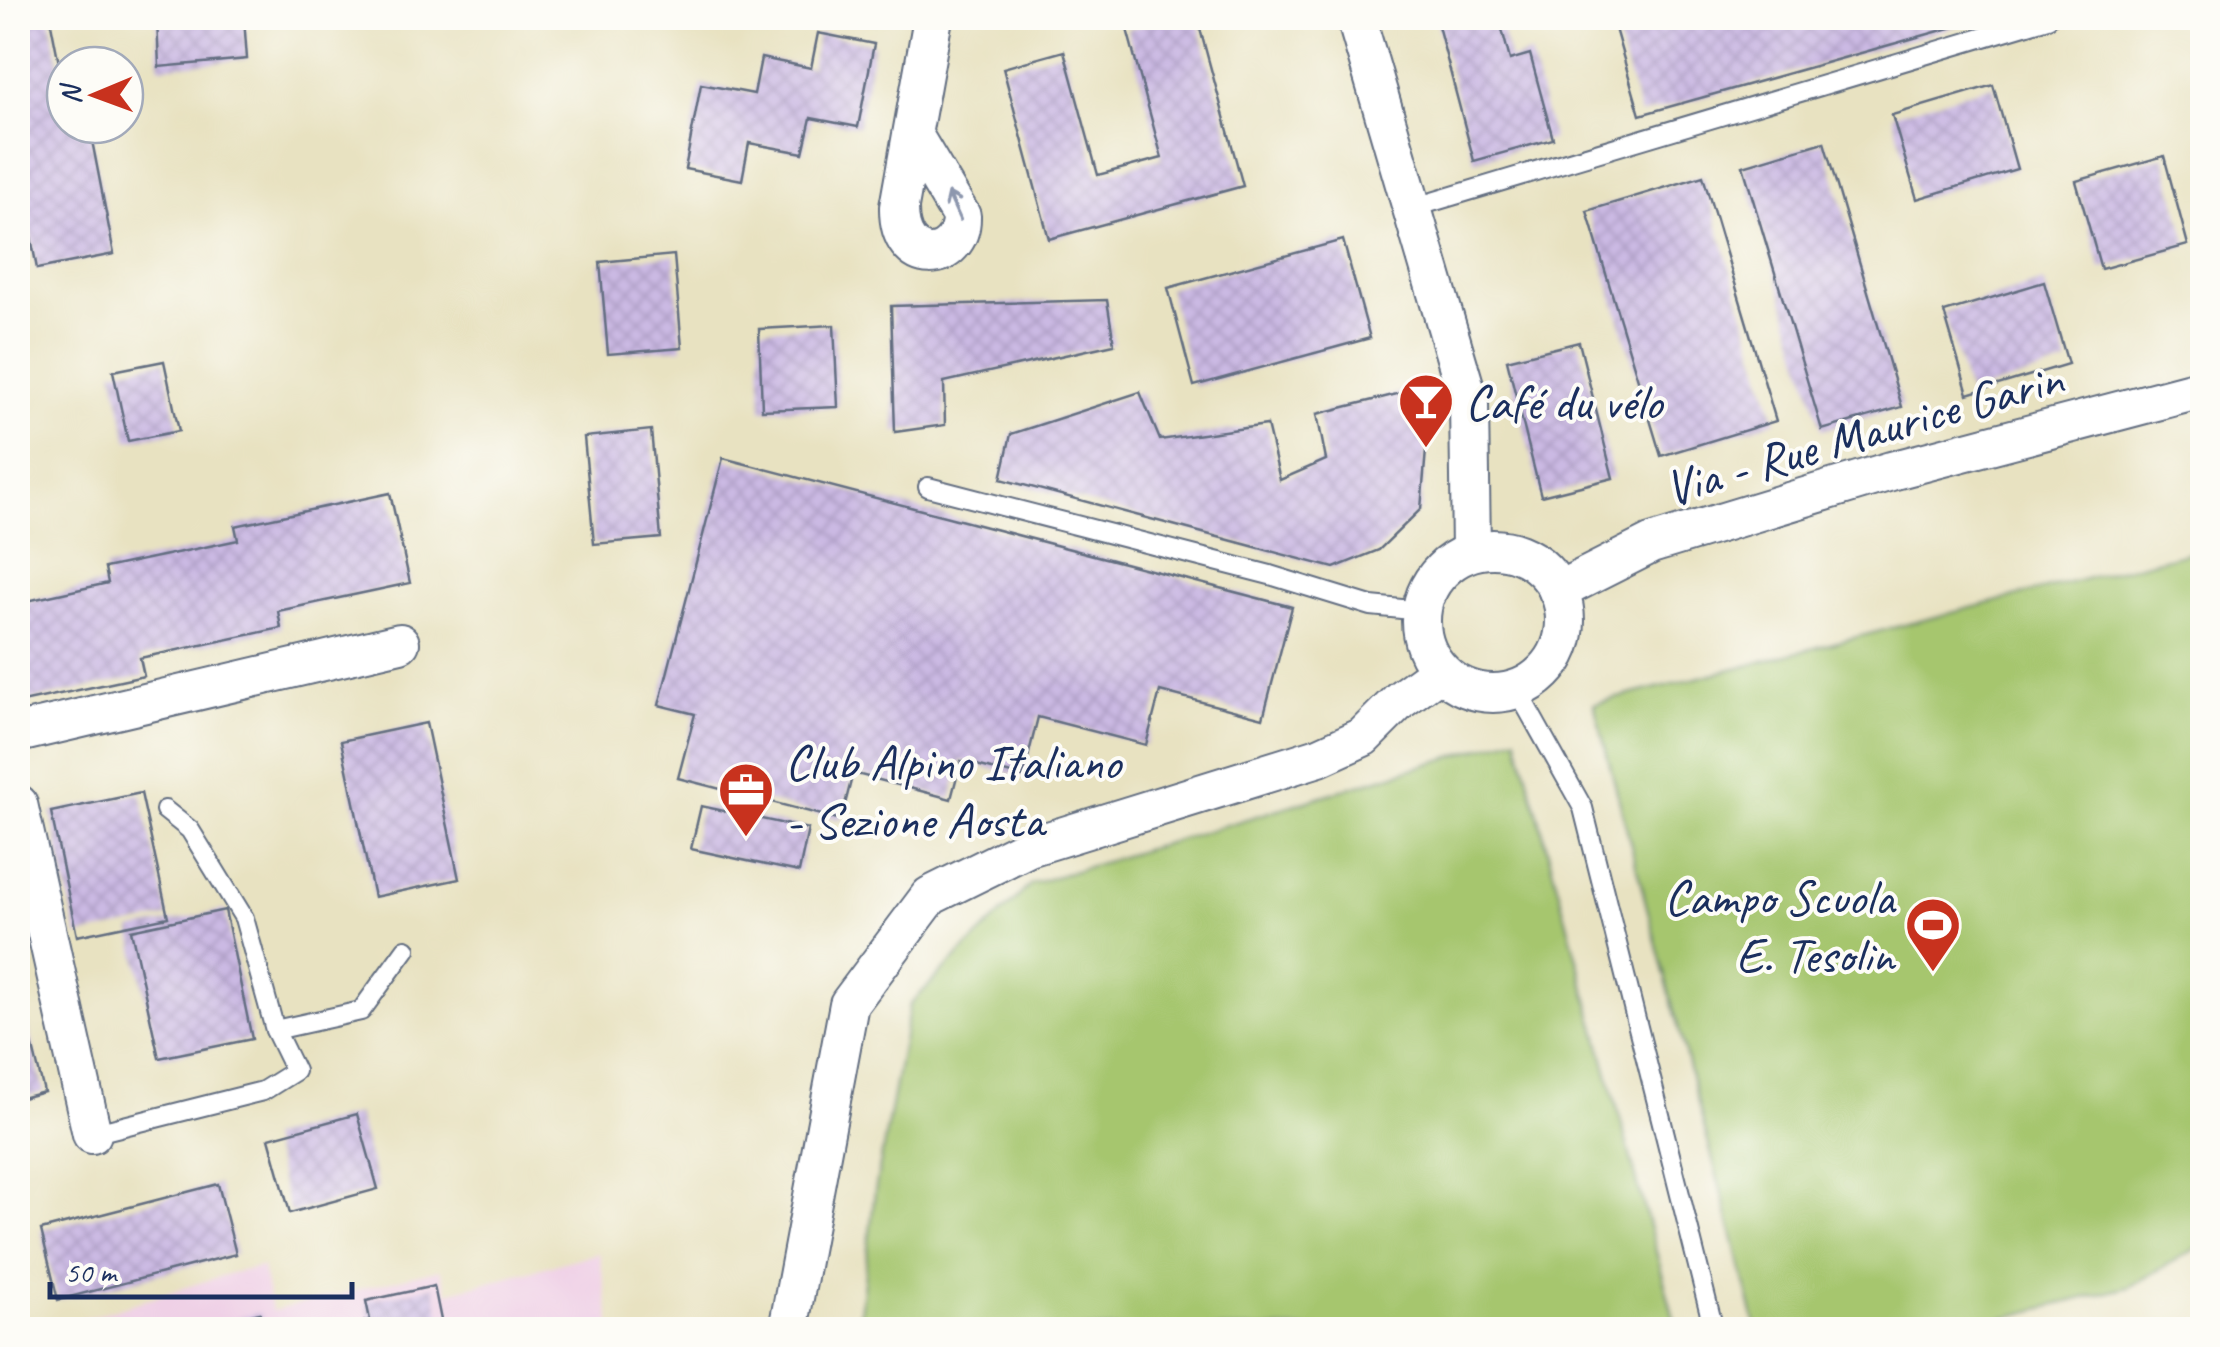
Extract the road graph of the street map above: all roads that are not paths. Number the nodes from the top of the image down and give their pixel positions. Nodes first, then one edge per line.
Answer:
1 (933, 18) edge
2 (1356, 18) edge
3 (2048, 18) edge
4 (914, 137) dead end
5 (1412, 208) junction
6 (2202, 389) edge
7 (928, 487) dead end
8 (1471, 551) junction
9 (1558, 591) junction
10 (1422, 611) junction
11 (400, 642) dead end
12 (1440, 671) junction
13 (1517, 690) junction
14 (18, 733) edge
15 (18, 804) edge
16 (164, 810) dead end
17 (406, 950) dead end
18 (275, 1030) junction
19 (92, 1134) joint
20 (788, 1330) edge
21 (1714, 1330) edge

1 - 4 street
2 - 5 street
3 - 5 lane
5 - 8 street
6 - 9 street, Via - Rue Maurice Garin
7 - 10 lane
8 - 9 street
8 - 10 street
9 - 13 street
10 - 12 street
11 - 14 street
12 - 13 street
12 - 20 street
13 - 21 lane
15 - 19 street
16 - 18 lane
17 - 18 lane
18 - 19 lane

